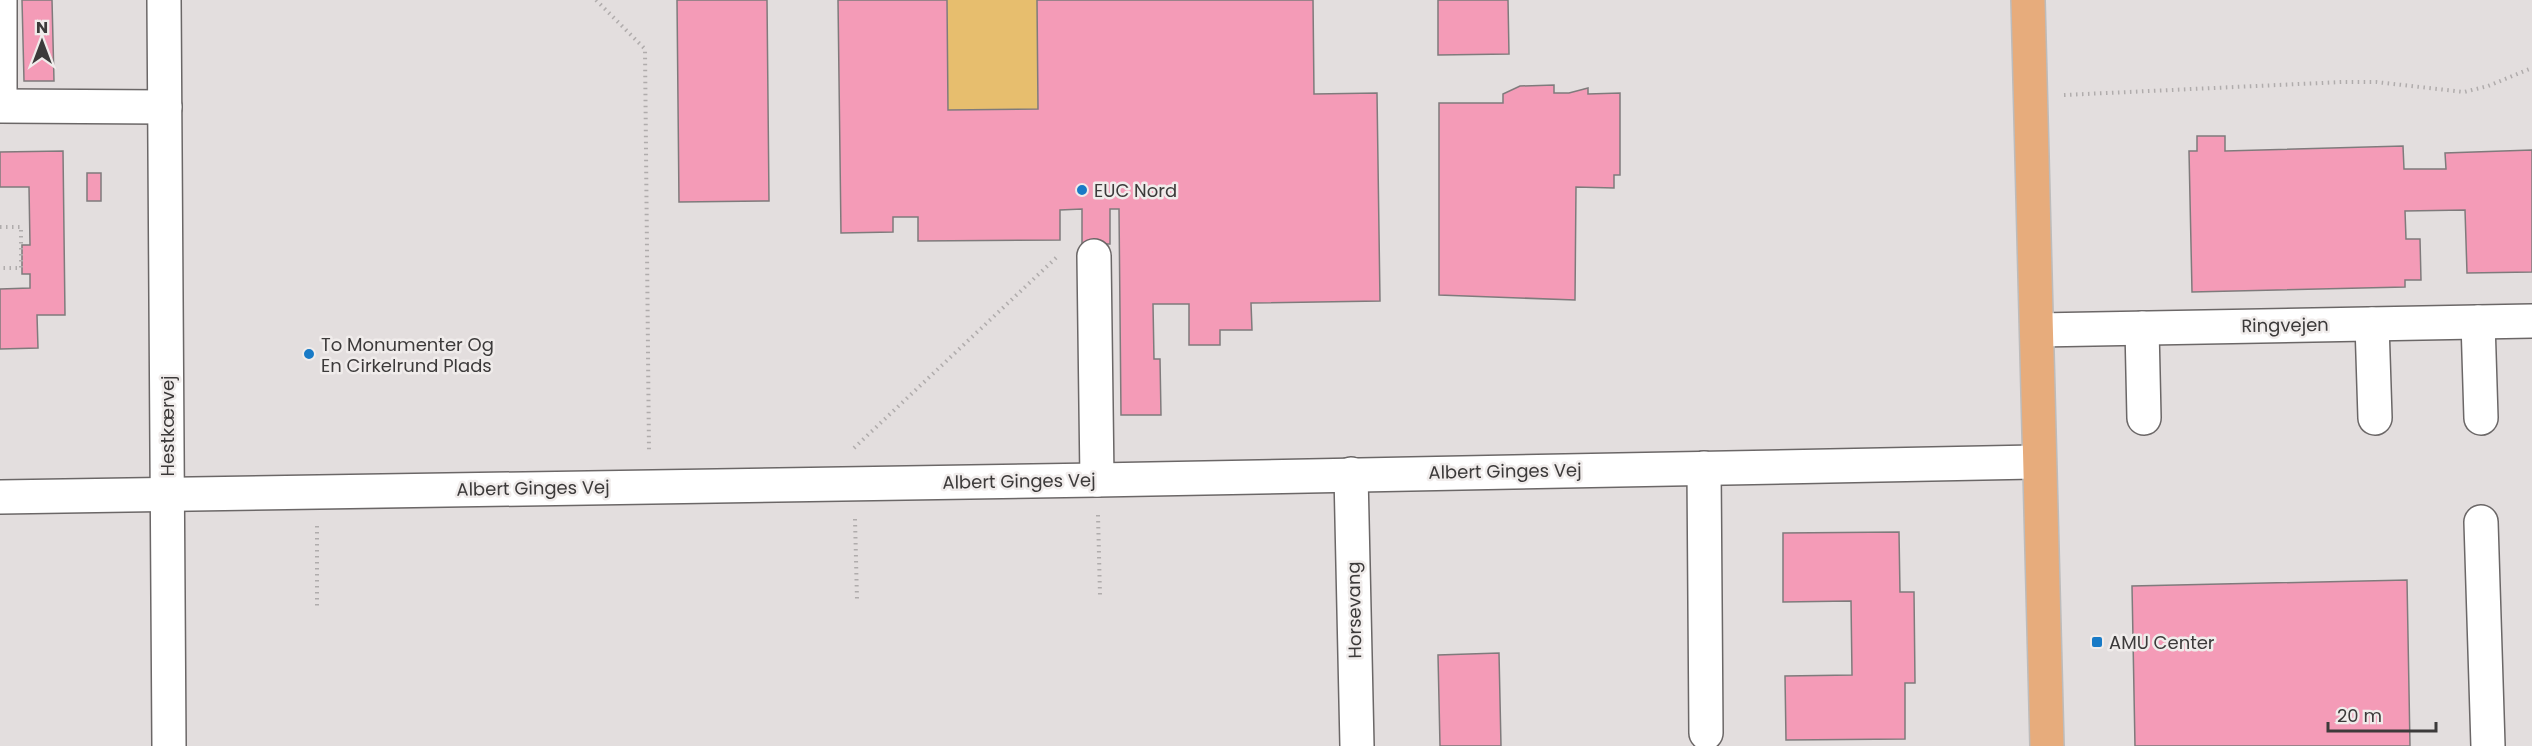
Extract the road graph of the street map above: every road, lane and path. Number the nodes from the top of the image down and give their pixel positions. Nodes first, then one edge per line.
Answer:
1 (0, 0) edge
2 (164, 0) edge
3 (596, 0) edge
4 (2028, 0) edge
5 (2532, 68) edge
6 (2031, 96) junction
7 (0, 97) edge
8 (0, 106) edge
9 (165, 107) junction
10 (0, 227) edge
11 (1094, 256) joint
12 (0, 268) edge
13 (2532, 321) edge
14 (2478, 322) junction
15 (2372, 324) junction
16 (2142, 328) junction
17 (2038, 330) junction
18 (2144, 418) dead end
19 (2375, 418) dead end
20 (2481, 418) dead end
21 (2038, 462) junction
22 (1704, 468) junction
23 (1351, 474) junction
24 (1097, 480) junction
25 (854, 483) junction
26 (817, 484) junction
27 (649, 486) junction
28 (316, 492) junction
29 (167, 494) junction
30 (0, 497) edge
31 (2481, 522) dead end
32 (1100, 595) dead end
33 (857, 599) dead end
34 (318, 607) dead end
35 (1706, 733) dead end
36 (169, 746) edge
37 (1357, 746) edge
38 (2047, 746) edge
39 (2488, 746) edge

1 - 7 street
2 - 9 street, Hestkærvej
3 - 27 path
4 - 6 main road
5 - 6 path
6 - 17 main road
8 - 9 street
9 - 29 street, Hestkærvej
10 - 12 path
11 - 24 street
11 - 26 path
13 - 14 street, Ringvejen
14 - 15 street, Ringvejen
14 - 20 street
15 - 16 street, Ringvejen
15 - 19 street
16 - 17 street, Ringvejen
16 - 18 street
17 - 21 main road
21 - 22 street, Albert Ginges Vej
21 - 38 main road
22 - 23 street, Albert Ginges Vej
22 - 35 street
23 - 24 street, Albert Ginges Vej
23 - 37 street, Horsevang
24 - 25 street, Albert Ginges Vej
24 - 32 path
25 - 26 street, Albert Ginges Vej
25 - 33 path
26 - 27 street, Albert Ginges Vej
27 - 28 street, Albert Ginges Vej
28 - 29 street, Albert Ginges Vej
28 - 34 path
29 - 30 street, Albert Ginges Vej
29 - 36 street, Hestkærvej
31 - 39 street

